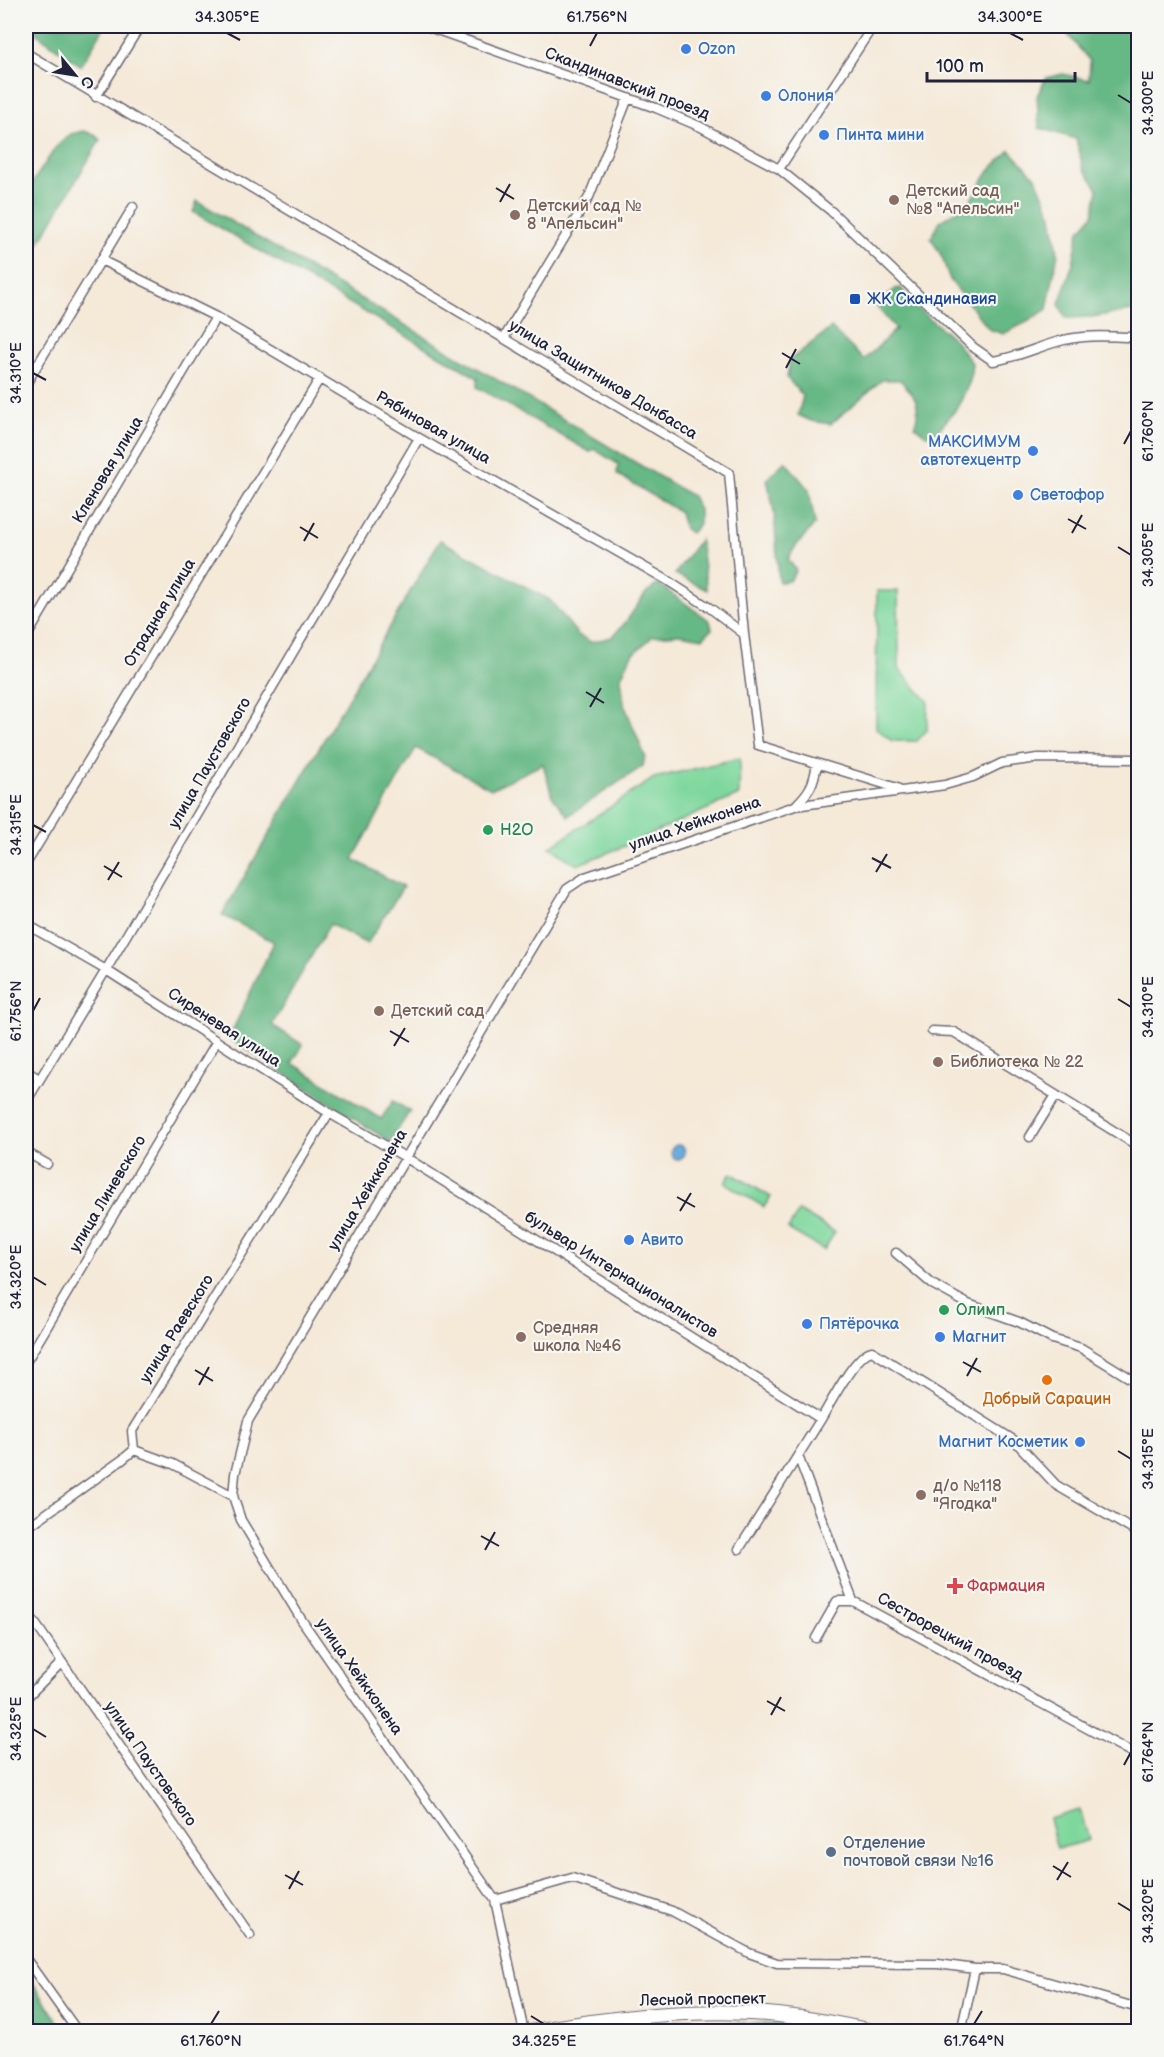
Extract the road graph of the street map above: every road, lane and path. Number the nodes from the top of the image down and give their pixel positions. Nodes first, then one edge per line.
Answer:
1 (140, 26) edge
2 (426, 26) edge
3 (873, 26) edge
4 (26, 53) edge
5 (96, 97) junction
6 (628, 98) junction
7 (779, 169) junction
8 (133, 207) dead end
9 (101, 260) junction
10 (216, 317) junction
11 (1138, 337) edge
12 (504, 338) junction
13 (320, 378) junction
14 (26, 384) edge
15 (419, 438) junction
16 (744, 634) junction
17 (26, 638) edge
18 (1138, 759) edge
19 (817, 763) junction
20 (901, 790) junction
21 (795, 806) junction
22 (26, 864) edge
23 (26, 924) edge
24 (106, 970) junction
25 (932, 1030) dead end
26 (217, 1041) junction
27 (26, 1071) edge
28 (39, 1079) junction
29 (1056, 1095) junction
30 (26, 1102) edge
31 (329, 1113) junction
32 (1030, 1137) dead end
33 (1138, 1146) edge
34 (26, 1152) edge
35 (405, 1157) junction
36 (47, 1164) dead end
37 (896, 1253) dead end
38 (26, 1362) edge
39 (1138, 1383) edge
40 (821, 1419) junction
41 (134, 1450) junction
42 (798, 1456) junction
43 (233, 1496) junction
44 (26, 1528) edge
45 (1138, 1533) edge
46 (739, 1549) dead end
47 (854, 1601) junction
48 (26, 1610) edge
49 (816, 1638) dead end
50 (62, 1662) junction
51 (26, 1698) edge
52 (1138, 1756) edge
53 (495, 1900) junction
54 (250, 1935) dead end
55 (26, 1959) edge
56 (975, 1969) junction
57 (1138, 2008) edge
58 (833, 2027) edge
59 (78, 2031) edge
60 (525, 2031) edge
61 (531, 2031) edge
62 (673, 2031) edge
63 (690, 2031) edge
64 (876, 2031) edge
65 (961, 2031) edge

1 - 5 street
2 - 6 street, Скандинавский проезд
3 - 7 street
4 - 5 street, улица Защитников Донбасса
5 - 12 street, улица Защитников Донбасса
6 - 7 street, Скандинавский проезд
6 - 12 street
7 - 11 street, Скандинавский проезд
8 - 9 street
9 - 10 street, Рябиновая улица
9 - 14 street
10 - 13 street, Рябиновая улица
10 - 17 street, Кленовая улица
12 - 16 street, улица Защитников Донбасса
13 - 15 street, Рябиновая улица
13 - 22 street, Отрадная улица
15 - 16 street, Рябиновая улица
15 - 24 street, улица Паустовского
16 - 19 street, улица Защитников Донбасса
18 - 20 street, улица Хейкконена
19 - 20 street, улица Защитников Донбасса
19 - 21 street
20 - 21 street, улица Хейкконена
21 - 35 street, улица Хейкконена
23 - 24 street, Сиреневая улица
24 - 26 street, Сиреневая улица
24 - 28 street, улица Паустовского
25 - 29 street
26 - 31 street, Сиреневая улица
26 - 38 street, улица Линевского
27 - 28 street
28 - 30 street, улица Паустовского
29 - 32 street
29 - 33 street
31 - 35 street, Сиреневая улица
31 - 41 street, улица Раевского
34 - 36 street
35 - 40 street, бульвар Интернационалистов
35 - 43 street, улица Хейкконена
37 - 39 street
40 - 42 street
40 - 45 street
41 - 43 street
41 - 44 street
42 - 46 street
42 - 47 street, Сестрорецкий проезд
43 - 53 street, улица Хейкконена
47 - 49 street
47 - 52 street, Сестрорецкий проезд
48 - 50 street, улица Паустовского
50 - 51 street
50 - 54 street, улица Паустовского
53 - 56 street
53 - 60 street, улица Хейкконена
55 - 59 street
56 - 57 street
56 - 65 street
58 - 61 main road, Лесной проспект
58 - 64 main road, Лесной проспект
62 - 63 main road, Лесной проспект

